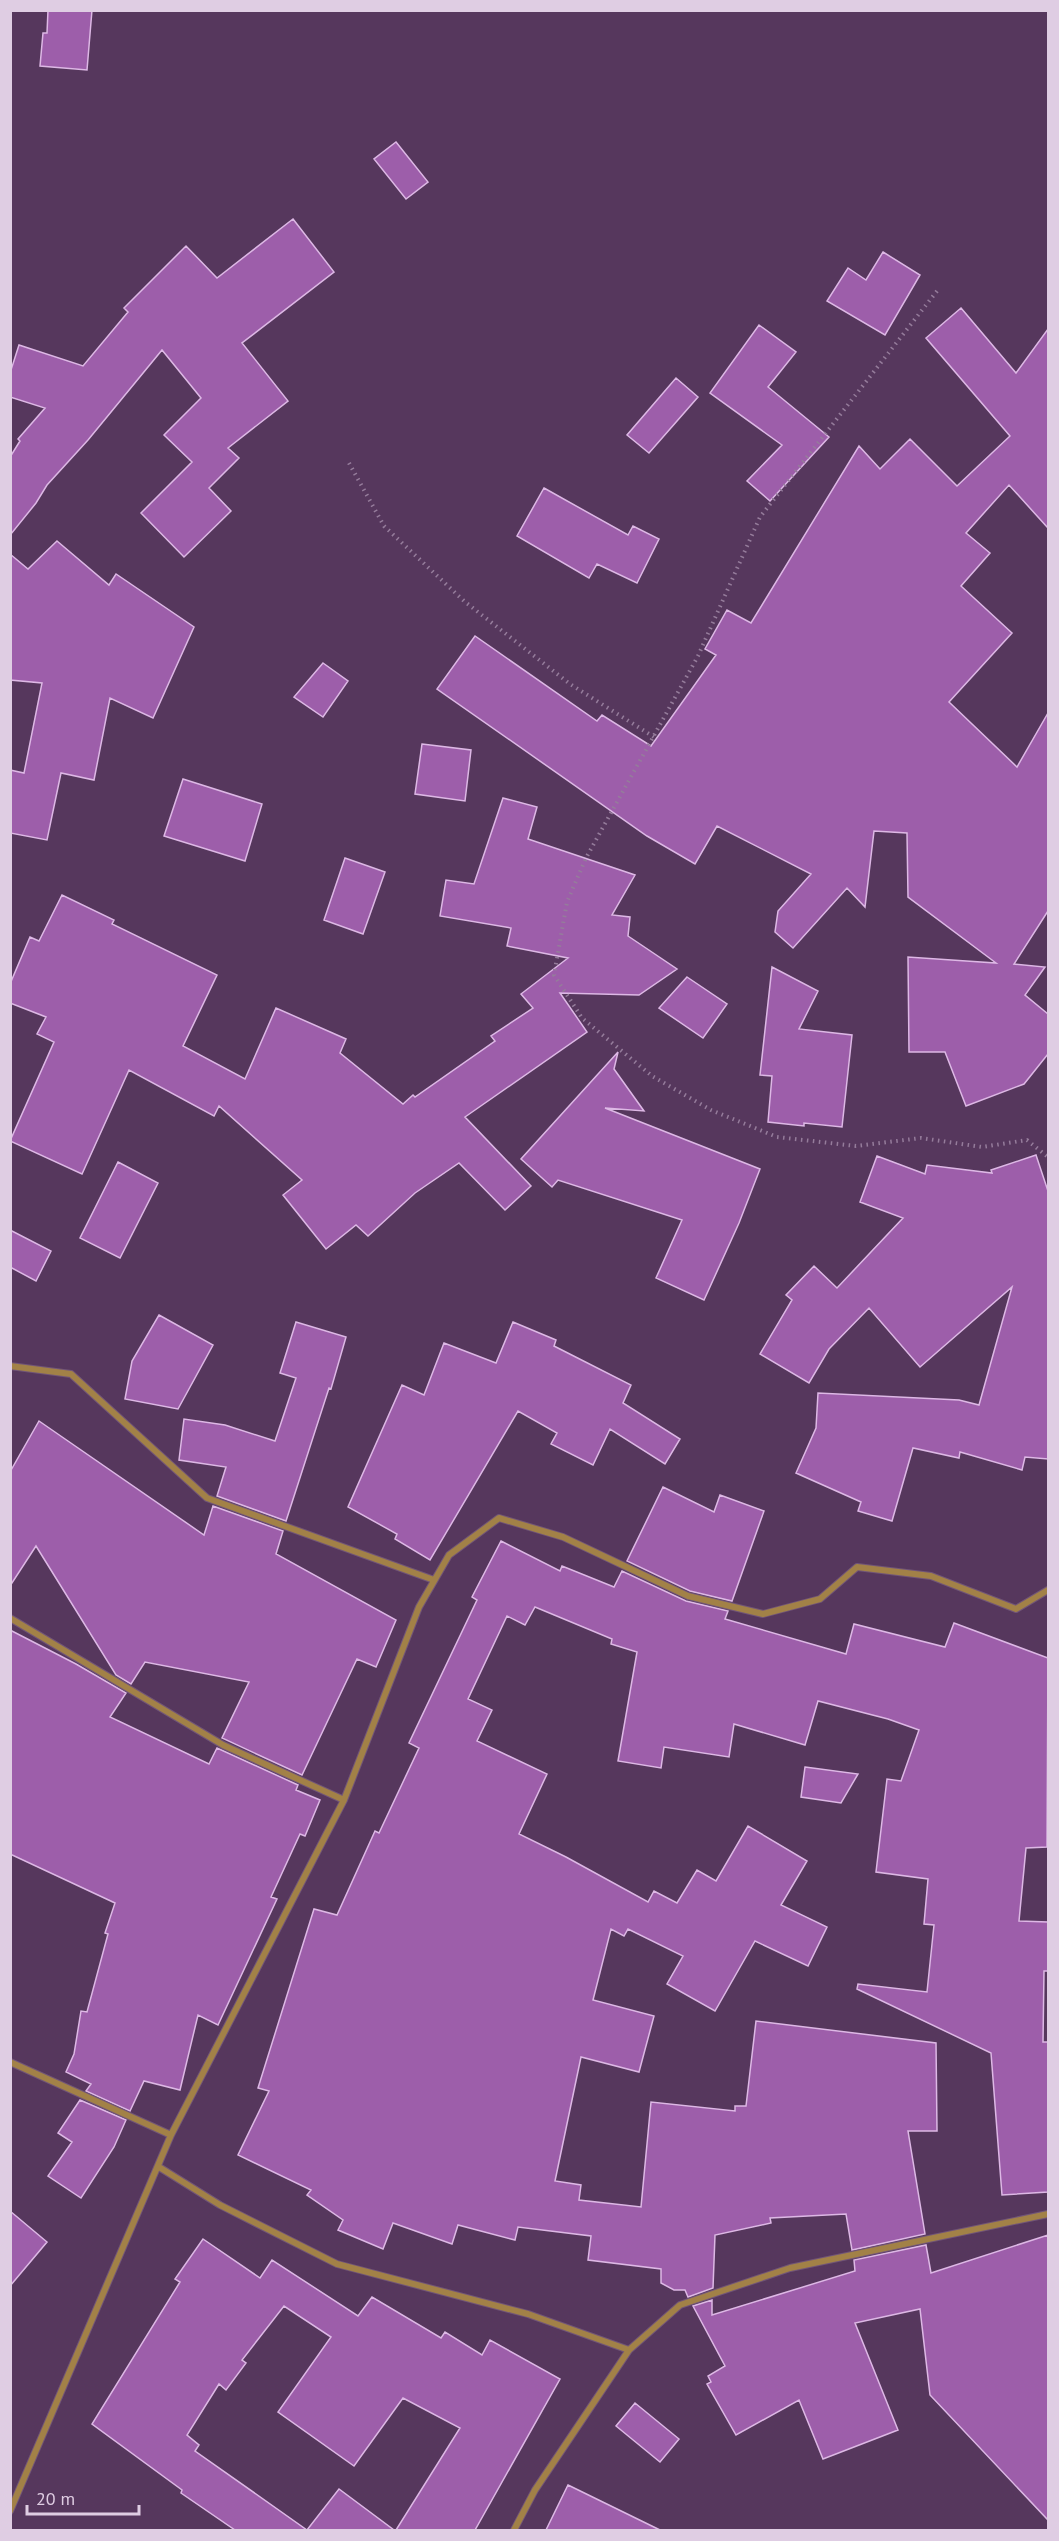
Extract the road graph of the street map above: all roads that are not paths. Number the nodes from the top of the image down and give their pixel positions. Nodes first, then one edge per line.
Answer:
1 (10, 1366) edge
2 (434, 1580) junction
3 (1048, 1590) edge
4 (10, 1618) edge
5 (344, 1800) junction
6 (10, 2062) edge
7 (171, 2135) junction
8 (159, 2167) junction
9 (1048, 2214) edge
10 (629, 2350) junction
11 (10, 2511) edge
12 (514, 2530) edge

1 - 2 street
2 - 3 street
2 - 5 street
4 - 5 street
5 - 7 street
6 - 7 street
7 - 8 street
8 - 10 street
8 - 11 street
9 - 10 street
10 - 12 street

